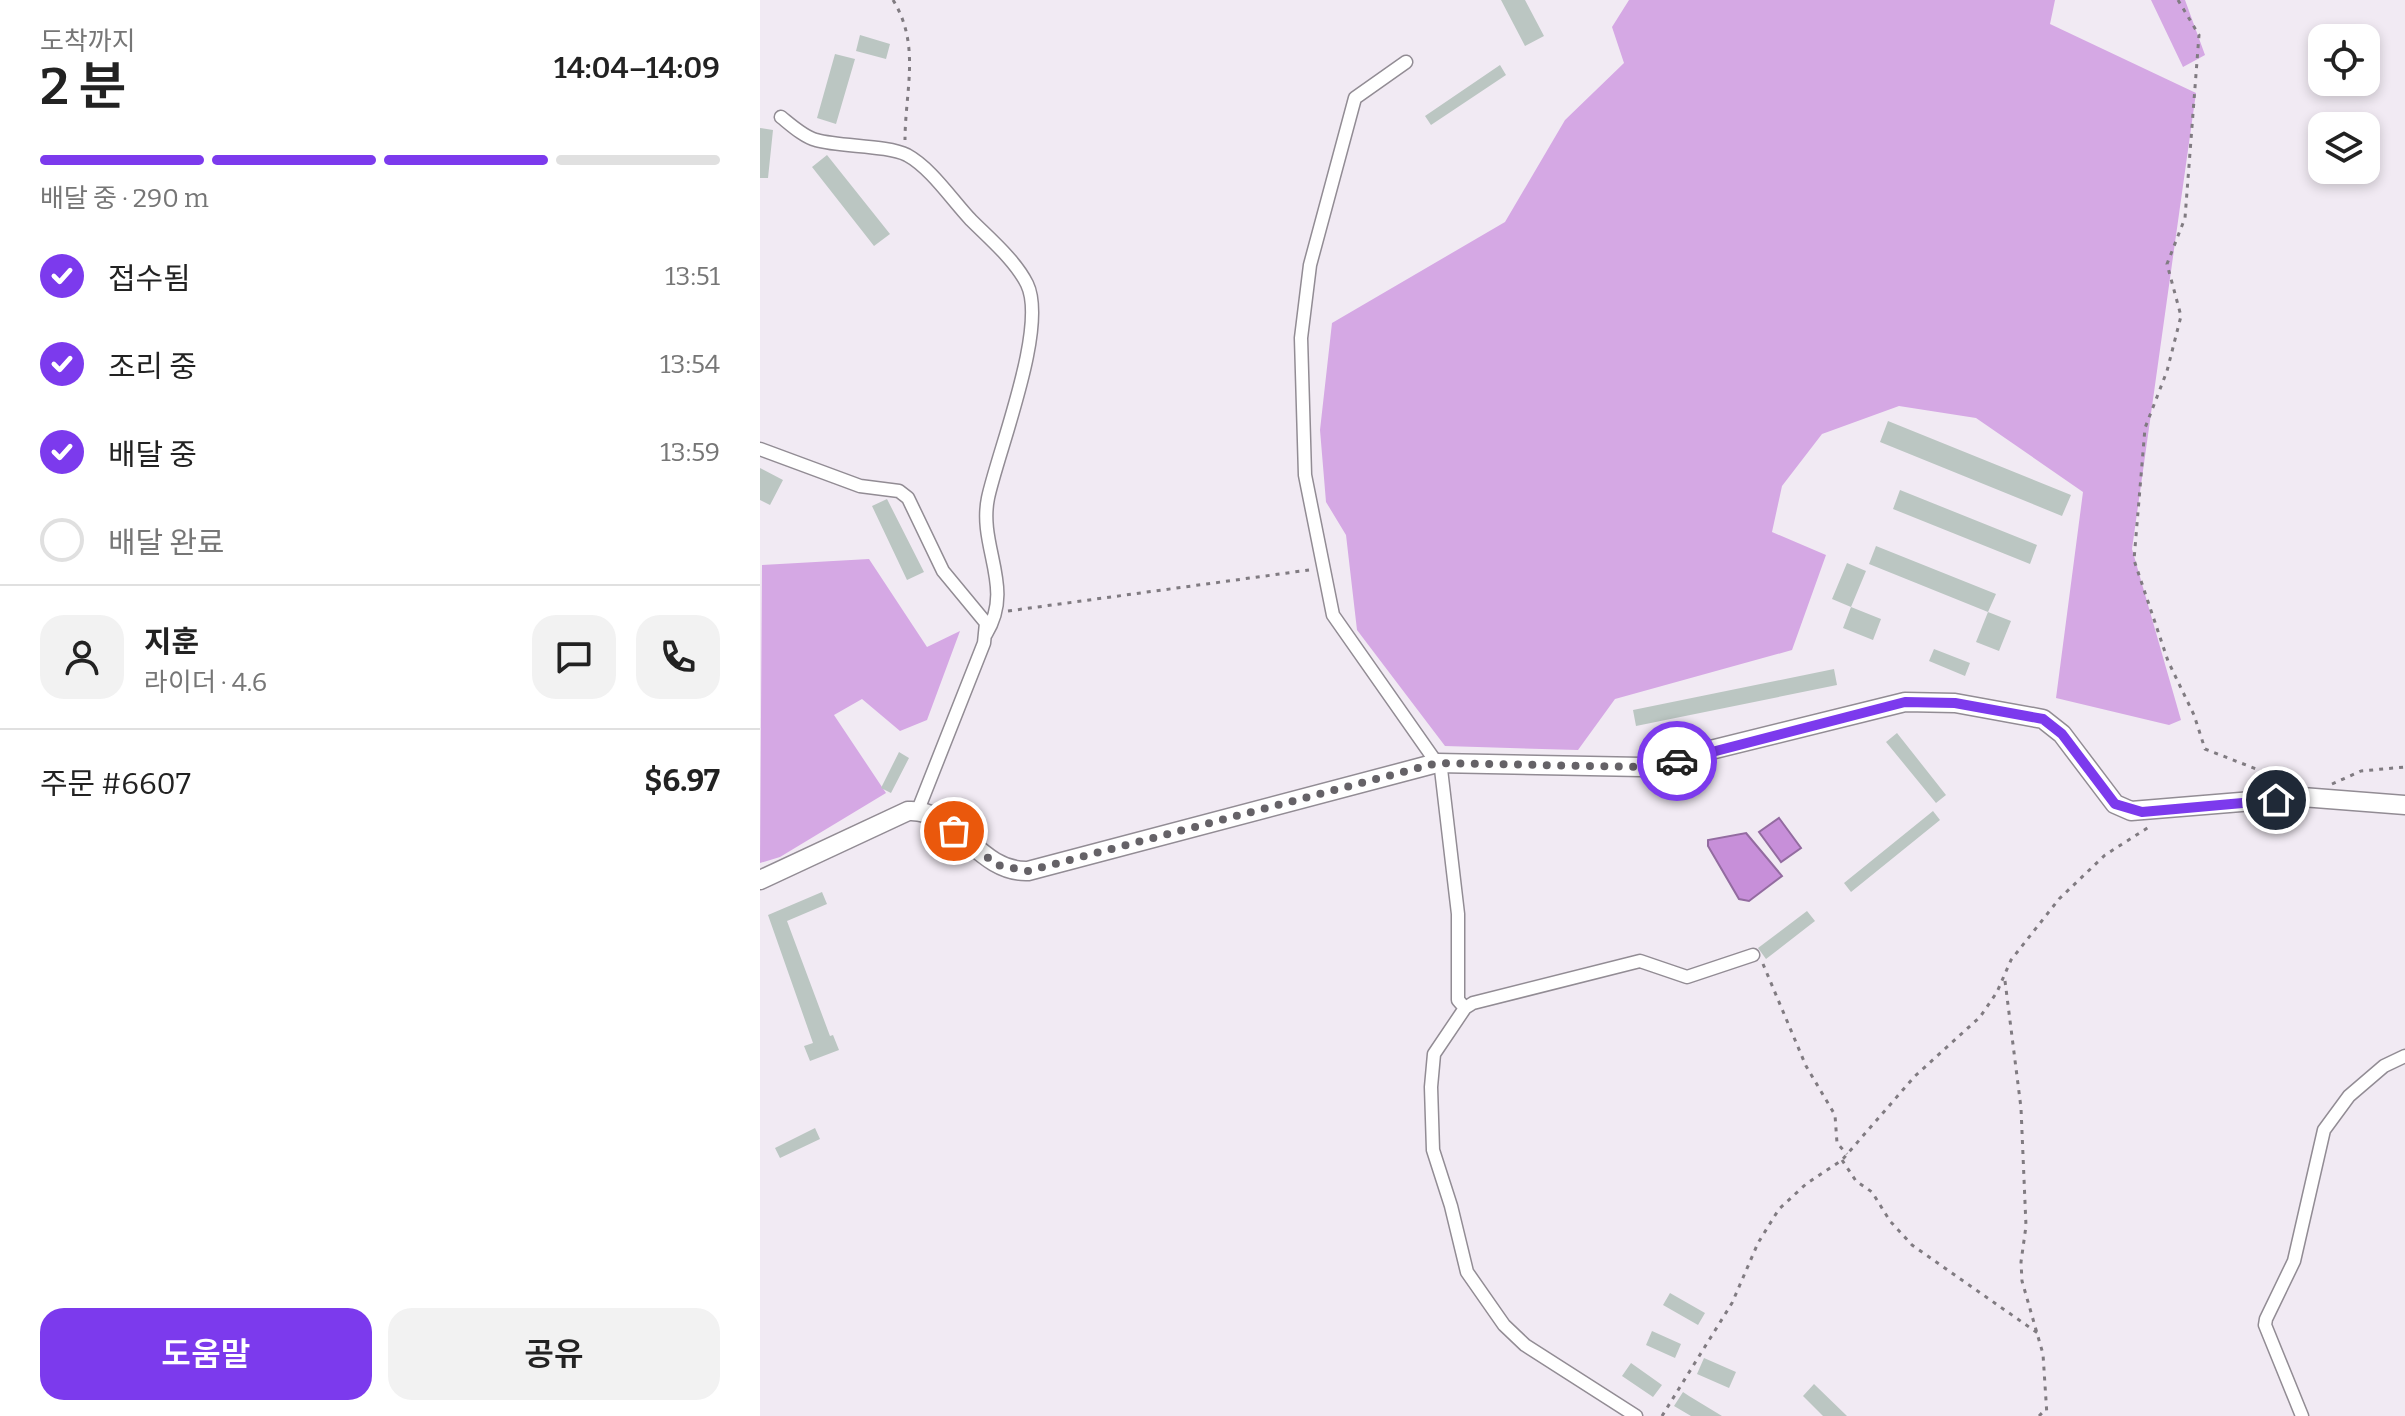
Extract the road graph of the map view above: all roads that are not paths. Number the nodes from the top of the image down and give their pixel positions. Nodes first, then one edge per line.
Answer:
1 (1406, 62) dead end
2 (781, 117) dead end
3 (760, 449) edge
4 (986, 634) junction
5 (1437, 763) junction
6 (2405, 805) edge
7 (918, 810) junction
8 (760, 880) edge
9 (1753, 955) road end
10 (1465, 1008) junction
11 (2405, 1056) edge
12 (1636, 1416) edge
13 (2302, 1416) edge

1 - 5 street
2 - 4 street
3 - 4 street
4 - 7 street
5 - 6 street
5 - 7 street
5 - 10 street
7 - 8 street
9 - 10 street
10 - 12 street
11 - 13 street

